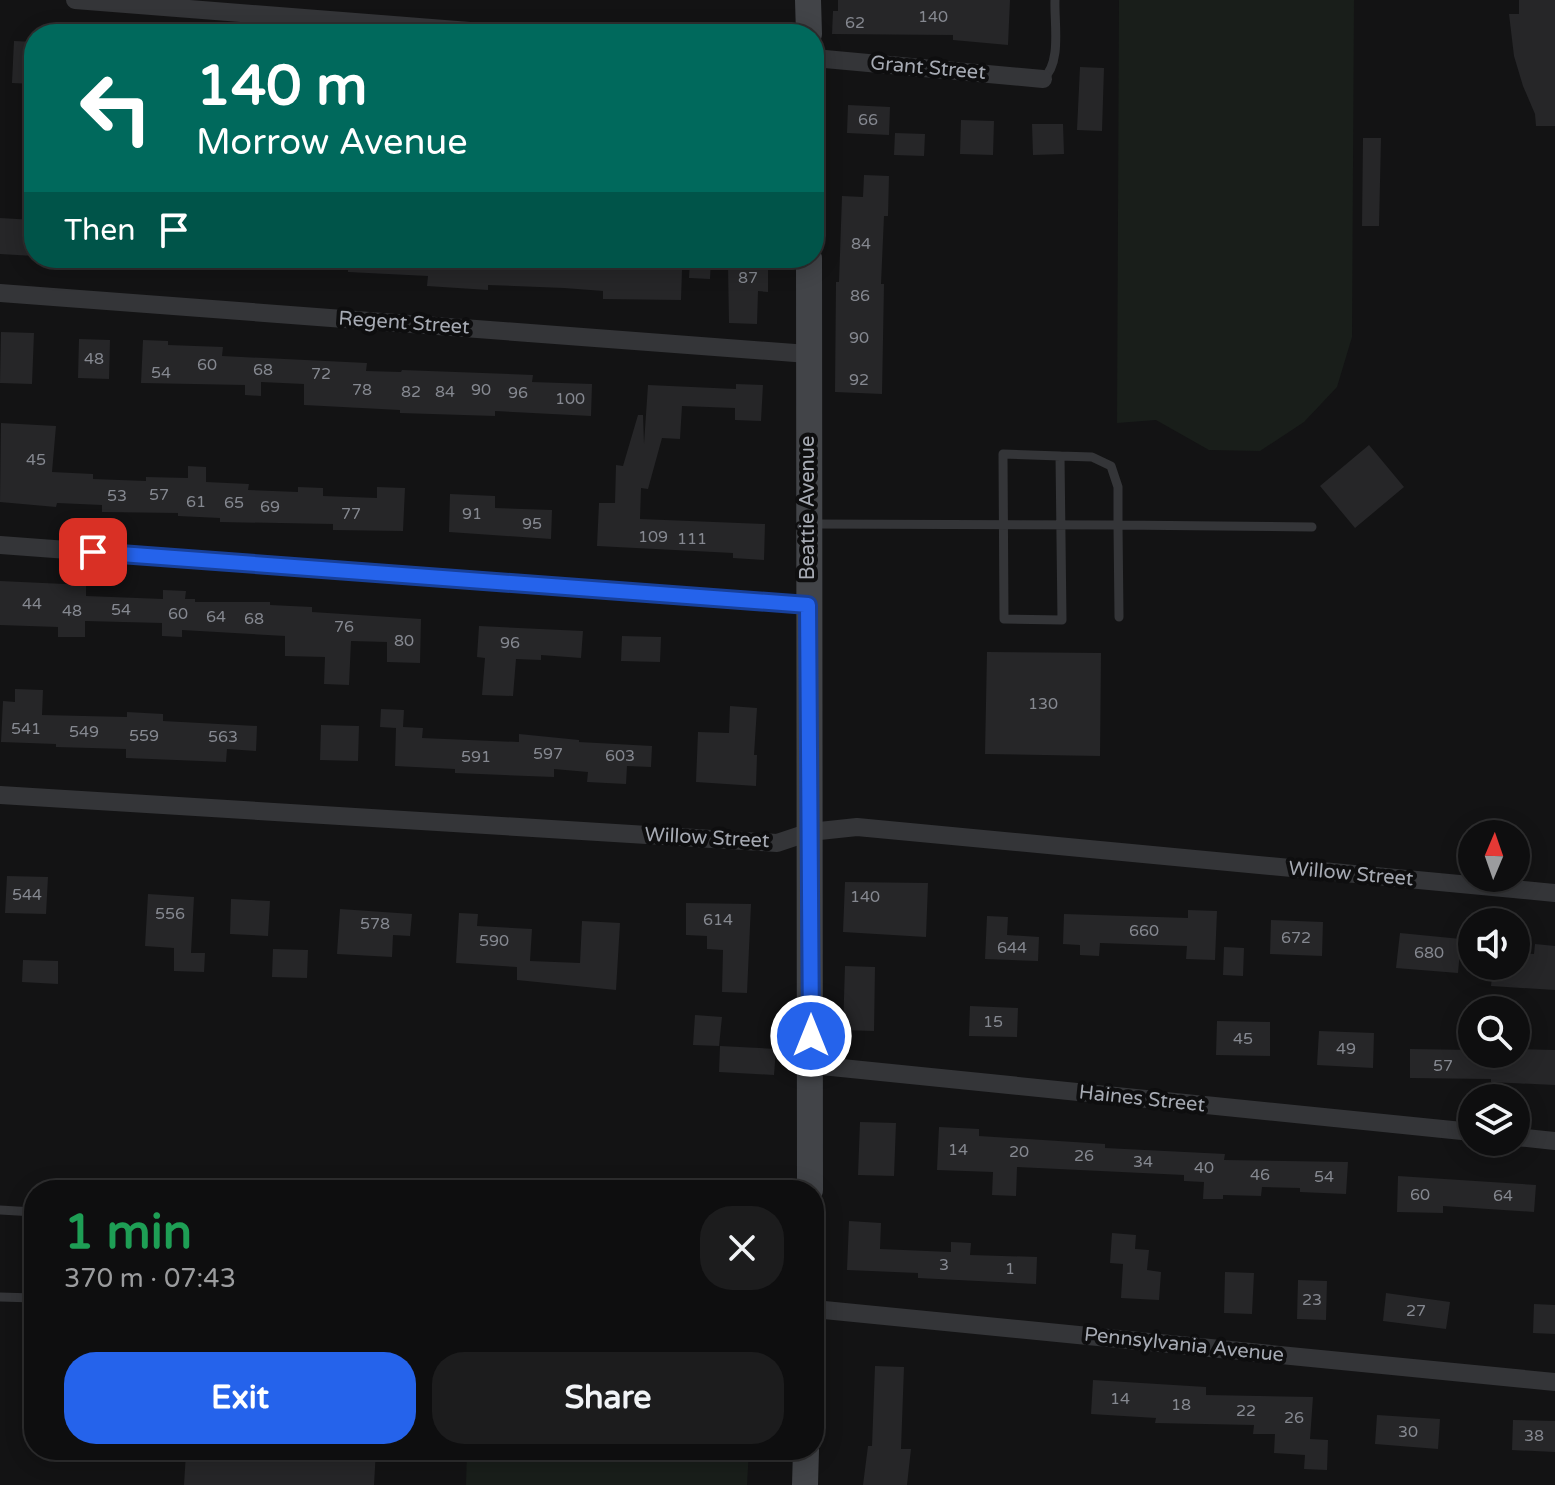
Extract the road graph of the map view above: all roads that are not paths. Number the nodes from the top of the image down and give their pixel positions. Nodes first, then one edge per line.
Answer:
1 (75, 0) edge
2 (808, 0) edge
3 (1055, 0) edge
4 (381, 24) edge
5 (809, 24) edge
6 (824, 59) edge
7 (1043, 79) joint
8 (809, 268) edge
9 (0, 293) edge
10 (808, 354) junction
11 (1060, 456) junction
12 (808, 524) junction
13 (1003, 524) junction
14 (1060, 525) junction
15 (1118, 525) junction
16 (1312, 527) dead end
17 (0, 545) edge
18 (808, 605) junction
19 (1119, 617) dead end
20 (0, 795) edge
21 (810, 832) junction
22 (1555, 893) edge
23 (812, 1065) junction
24 (1458, 1131) edge
25 (1530, 1138) edge
26 (1555, 1141) edge
27 (810, 1180) edge
28 (0, 1210) edge
29 (24, 1211) edge
30 (0, 1297) edge
31 (24, 1298) edge
32 (824, 1310) edge
33 (1555, 1382) edge
34 (806, 1460) edge
35 (805, 1485) edge

1 - 4 street
2 - 5 street
3 - 7 lane
6 - 7 street, Grant Street
8 - 10 street, Beattie Avenue
9 - 10 street, Regent Street
10 - 12 street, Beattie Avenue
11 - 13 lane
11 - 14 lane
11 - 15 lane
12 - 13 lane
12 - 18 street, Beattie Avenue
13 - 14 lane
13 - 14 lane
14 - 15 lane
15 - 16 lane
15 - 19 lane
17 - 18 street
18 - 21 street, Beattie Avenue
20 - 21 street, Willow Street
21 - 22 street, Willow Street
21 - 23 street, Beattie Avenue
23 - 24 street, Haines Street
23 - 27 street, Beattie Avenue
25 - 26 street
28 - 29 lane
30 - 31 lane
32 - 33 street, Pennsylvania Avenue
34 - 35 street

